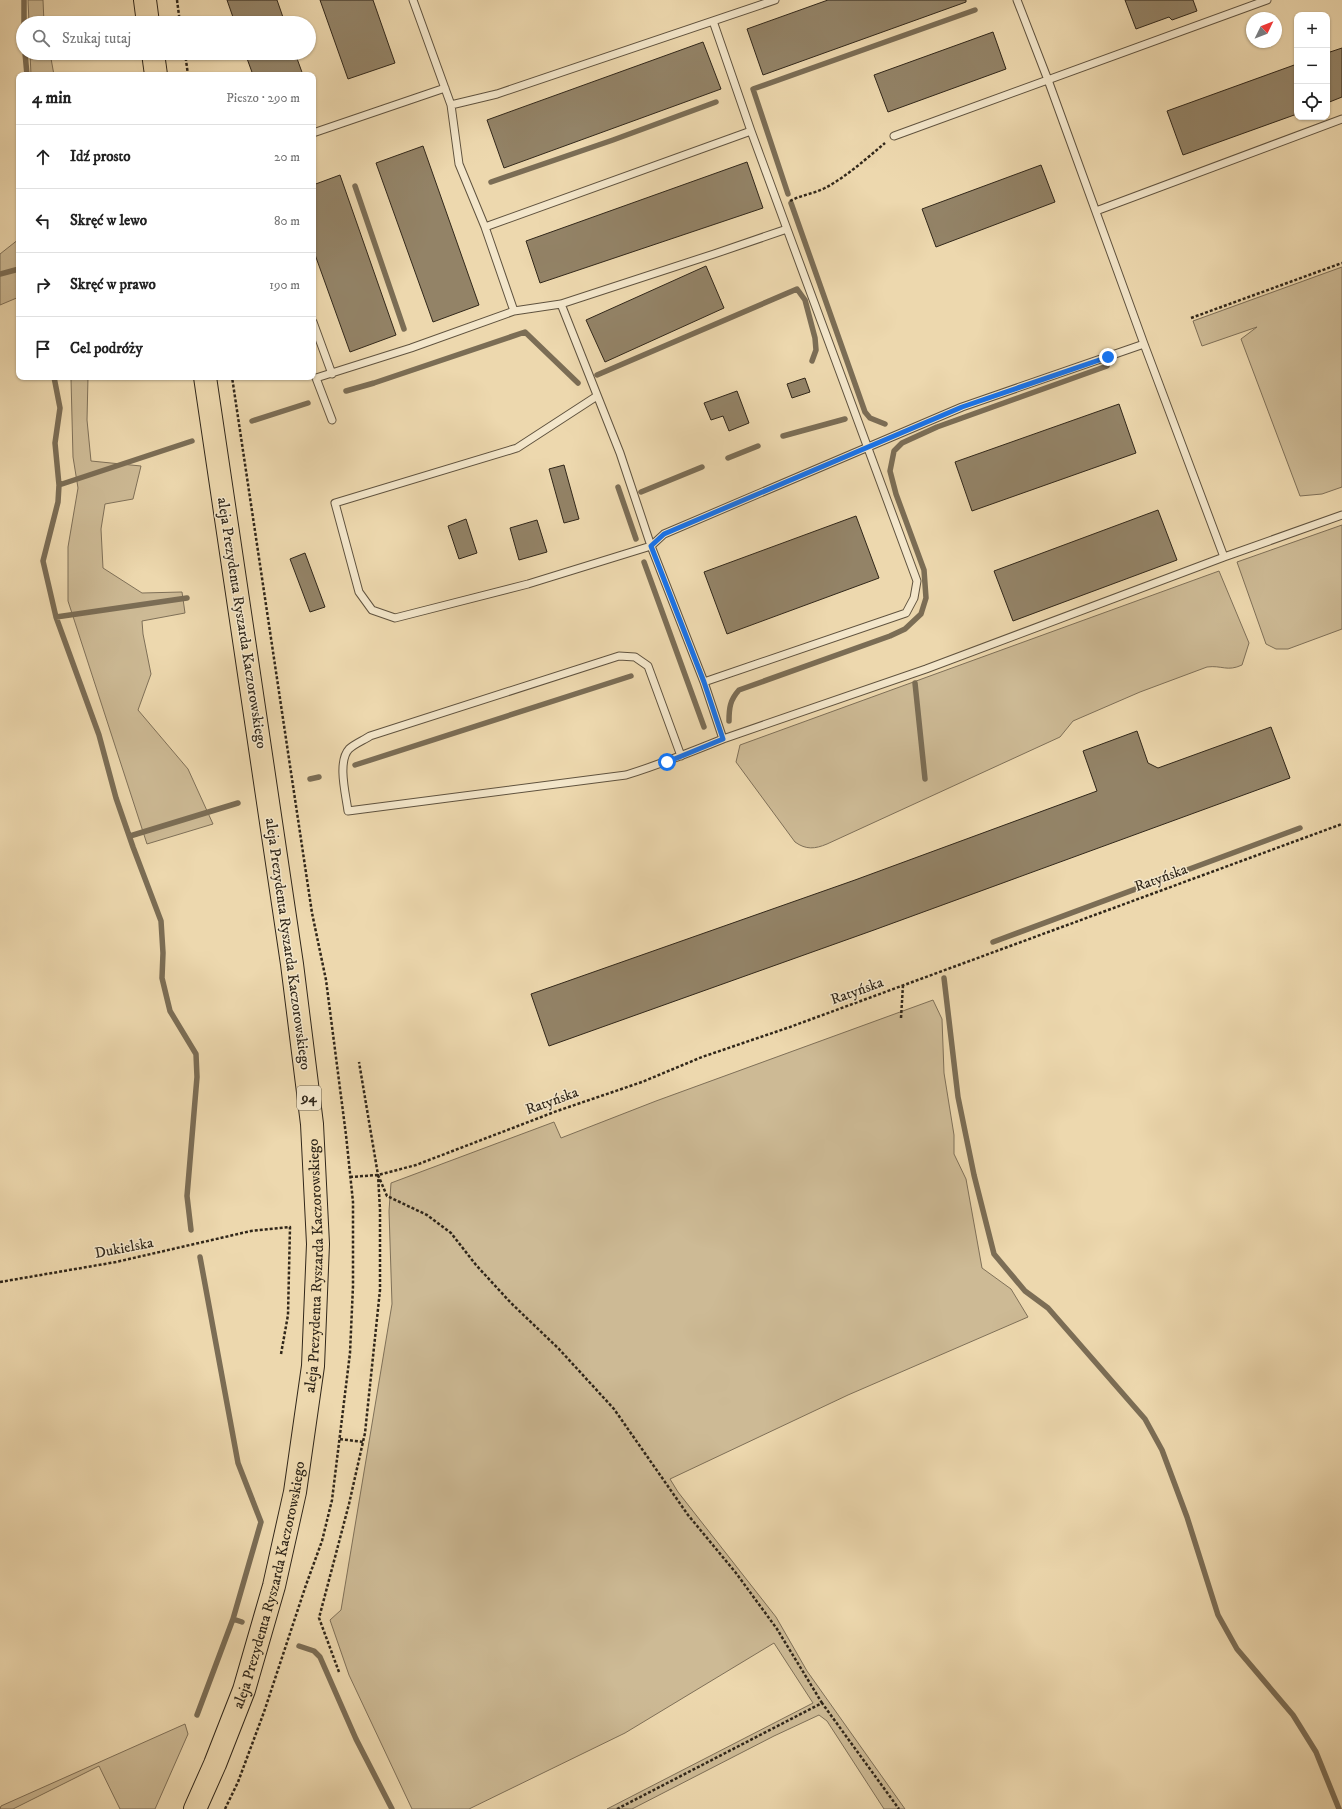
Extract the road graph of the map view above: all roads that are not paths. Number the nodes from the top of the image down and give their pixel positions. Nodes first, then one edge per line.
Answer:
1 (145, 0) edge
2 (413, 0) edge
3 (775, 0) edge
4 (1017, 0) edge
5 (1267, 0) edge
6 (147, 16) edge
7 (713, 21) junction
8 (154, 60) edge
9 (156, 72) edge
10 (1048, 80) junction
11 (445, 88) junction
12 (451, 105) junction
13 (1342, 119) edge
14 (750, 131) junction
15 (316, 132) edge
16 (894, 136) road end
17 (1096, 211) junction
18 (485, 227) junction
19 (787, 229) junction
20 (561, 304) junction
21 (514, 311) junction
22 (316, 330) edge
23 (1144, 344) junction
24 (332, 374) junction
25 (205, 380) edge
26 (597, 396) junction
27 (332, 420) dead end
28 (868, 447) junction
29 (1342, 515) edge
30 (651, 546) junction
31 (1224, 557) junction
32 (704, 682) junction
33 (723, 739) junction
34 (681, 756) junction
35 (195, 1809) edge

1 - 6 main road
2 - 11 lane
3 - 7 lane
4 - 10 lane
5 - 10 lane
7 - 12 lane
7 - 14 lane
8 - 9 main road
10 - 16 lane
10 - 17 lane
11 - 12 lane
11 - 15 lane
12 - 18 lane
13 - 17 lane
14 - 18 lane
14 - 19 lane
17 - 23 lane
18 - 21 lane
19 - 20 lane
19 - 28 lane
20 - 21 lane
20 - 26 lane
21 - 24 lane
22 - 24 lane
23 - 28 lane
23 - 31 lane
24 - 27 lane
25 - 35 main road, aleja Prezydenta Ryszarda Kaczorowskiego / 94
26 - 30 lane
26 - 30 lane
28 - 30 lane
28 - 32 lane
29 - 31 lane
30 - 32 lane
31 - 33 lane
32 - 33 lane
33 - 34 lane
34 - 34 lane

